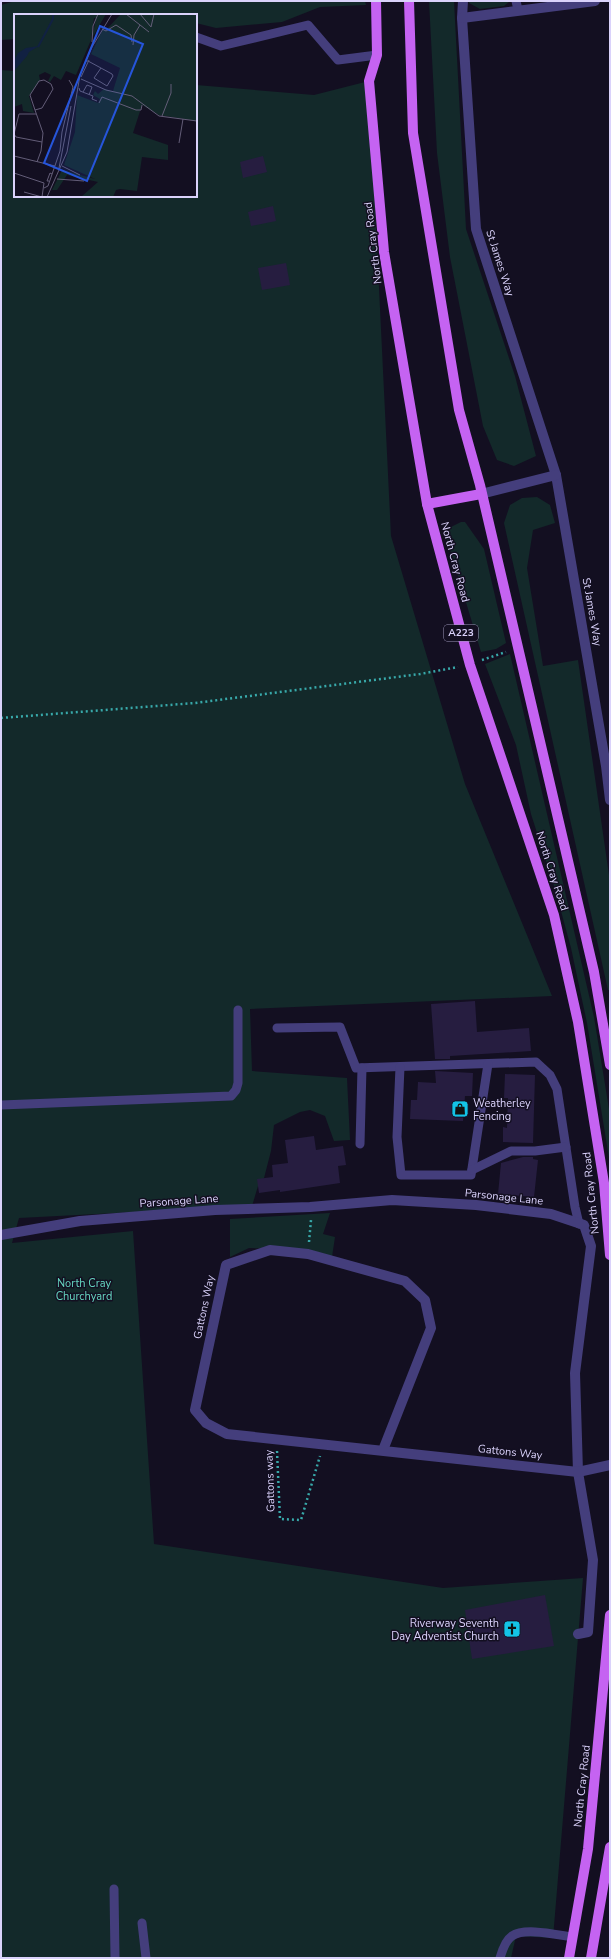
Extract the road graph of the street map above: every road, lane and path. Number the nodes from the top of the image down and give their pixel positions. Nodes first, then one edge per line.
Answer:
1 (376, 1) edge
2 (409, 1) edge
3 (463, 1) edge
4 (595, 1) edge
5 (517, 6) edge
6 (462, 18) junction
7 (197, 37) edge
8 (377, 55) junction
9 (556, 476) junction
10 (481, 494) junction
11 (427, 504) junction
12 (518, 648) junction
13 (470, 665) junction
14 (1, 718) edge
15 (610, 800) edge
16 (238, 1010) dead end
17 (277, 1028) dead end
18 (488, 1064) junction
19 (610, 1065) edge
20 (400, 1067) junction
21 (362, 1068) junction
22 (1, 1105) edge
23 (360, 1144) dead end
24 (566, 1147) junction
25 (472, 1170) junction
26 (310, 1207) junction
27 (579, 1224) junction
28 (1, 1235) edge
29 (308, 1254) junction
30 (610, 1255) edge
31 (277, 1439) junction
32 (323, 1446) junction
33 (383, 1450) junction
34 (610, 1464) edge
35 (578, 1472) junction
36 (610, 1615) edge
37 (578, 1634) dead end
38 (610, 1847) edge
39 (114, 1889) dead end
40 (142, 1923) dead end
41 (572, 1937) junction
42 (115, 1958) edge
43 (146, 1958) edge
44 (500, 1958) edge
45 (568, 1958) edge
46 (591, 1958) edge

1 - 8 main road, North Cray Road / A223
2 - 10 main road, North Cray Road
3 - 6 street, St James Way
4 - 5 street
5 - 6 street
6 - 9 street, St James Way
7 - 8 lane
8 - 11 main road, North Cray Road / A223
9 - 10 street
9 - 15 street, St James Way
10 - 11 main road
10 - 12 main road, North Cray Road
11 - 13 main road, North Cray Road / A223
12 - 13 path
12 - 19 main road, North Cray Road
13 - 14 path
13 - 30 main road, North Cray Road / A223
16 - 22 lane
17 - 21 lane
18 - 20 lane
18 - 24 lane
18 - 25 lane
20 - 21 lane
20 - 25 lane
21 - 23 lane
24 - 25 lane
24 - 27 lane
26 - 27 street, Parsonage Lane
26 - 28 street, Parsonage Lane
26 - 29 path
27 - 35 street
29 - 31 street, Gattons Way
29 - 33 street, Gattons Way
31 - 32 street, Gattons Way
31 - 32 path, Gattons way
32 - 33 street, Gattons Way
33 - 35 street, Gattons Way
34 - 35 street, Gattons Way
35 - 37 street
36 - 41 main road, North Cray Road
38 - 46 main road
39 - 42 lane
40 - 43 lane
41 - 44 lane
41 - 45 main road, North Cray Road

